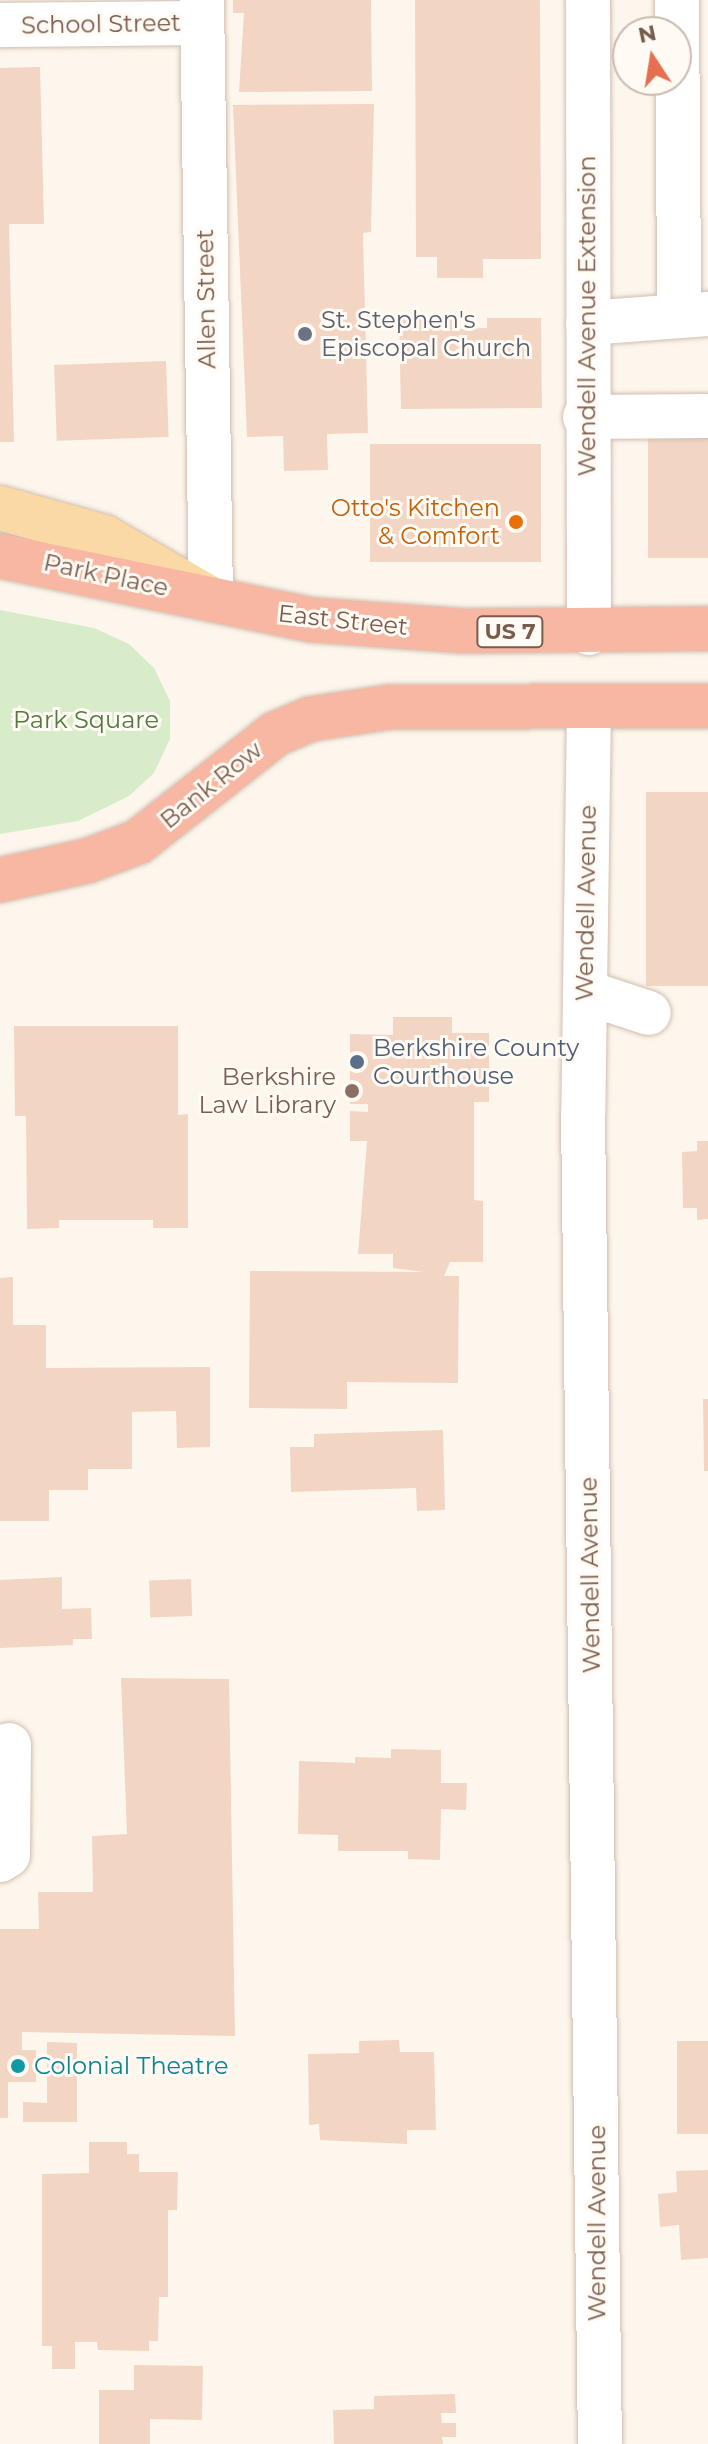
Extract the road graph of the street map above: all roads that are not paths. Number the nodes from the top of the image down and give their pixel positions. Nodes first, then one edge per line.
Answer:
1 (588, 0) edge
2 (677, 0) edge
3 (202, 11) edge
4 (0, 25) edge
5 (694, 315) edge
6 (588, 323) junction
7 (708, 416) edge
8 (585, 417) junction
9 (0, 508) edge
10 (0, 556) edge
11 (211, 599) junction
12 (708, 629) edge
13 (589, 633) junction
14 (589, 706) junction
15 (708, 706) edge
16 (11, 875) edge
17 (585, 992) junction
18 (649, 1013) dead end
19 (9, 1745) dead end
20 (0, 1860) edge
21 (600, 2444) edge

1 - 6 street, Wendell Avenue Extension
2 - 5 street
3 - 4 street, School Street
3 - 11 street, Allen Street
5 - 6 street
6 - 8 street, Wendell Avenue Extension
7 - 8 street
8 - 13 street, Wendell Avenue Extension
9 - 11 main road, East Street
10 - 11 highway, Park Place / US 7
11 - 13 highway, East Street / US 7
12 - 13 highway, East Street / US 7
14 - 15 highway
14 - 16 highway, Bank Row
14 - 17 street, Wendell Avenue
17 - 18 street
17 - 21 street, Wendell Avenue
19 - 20 street

